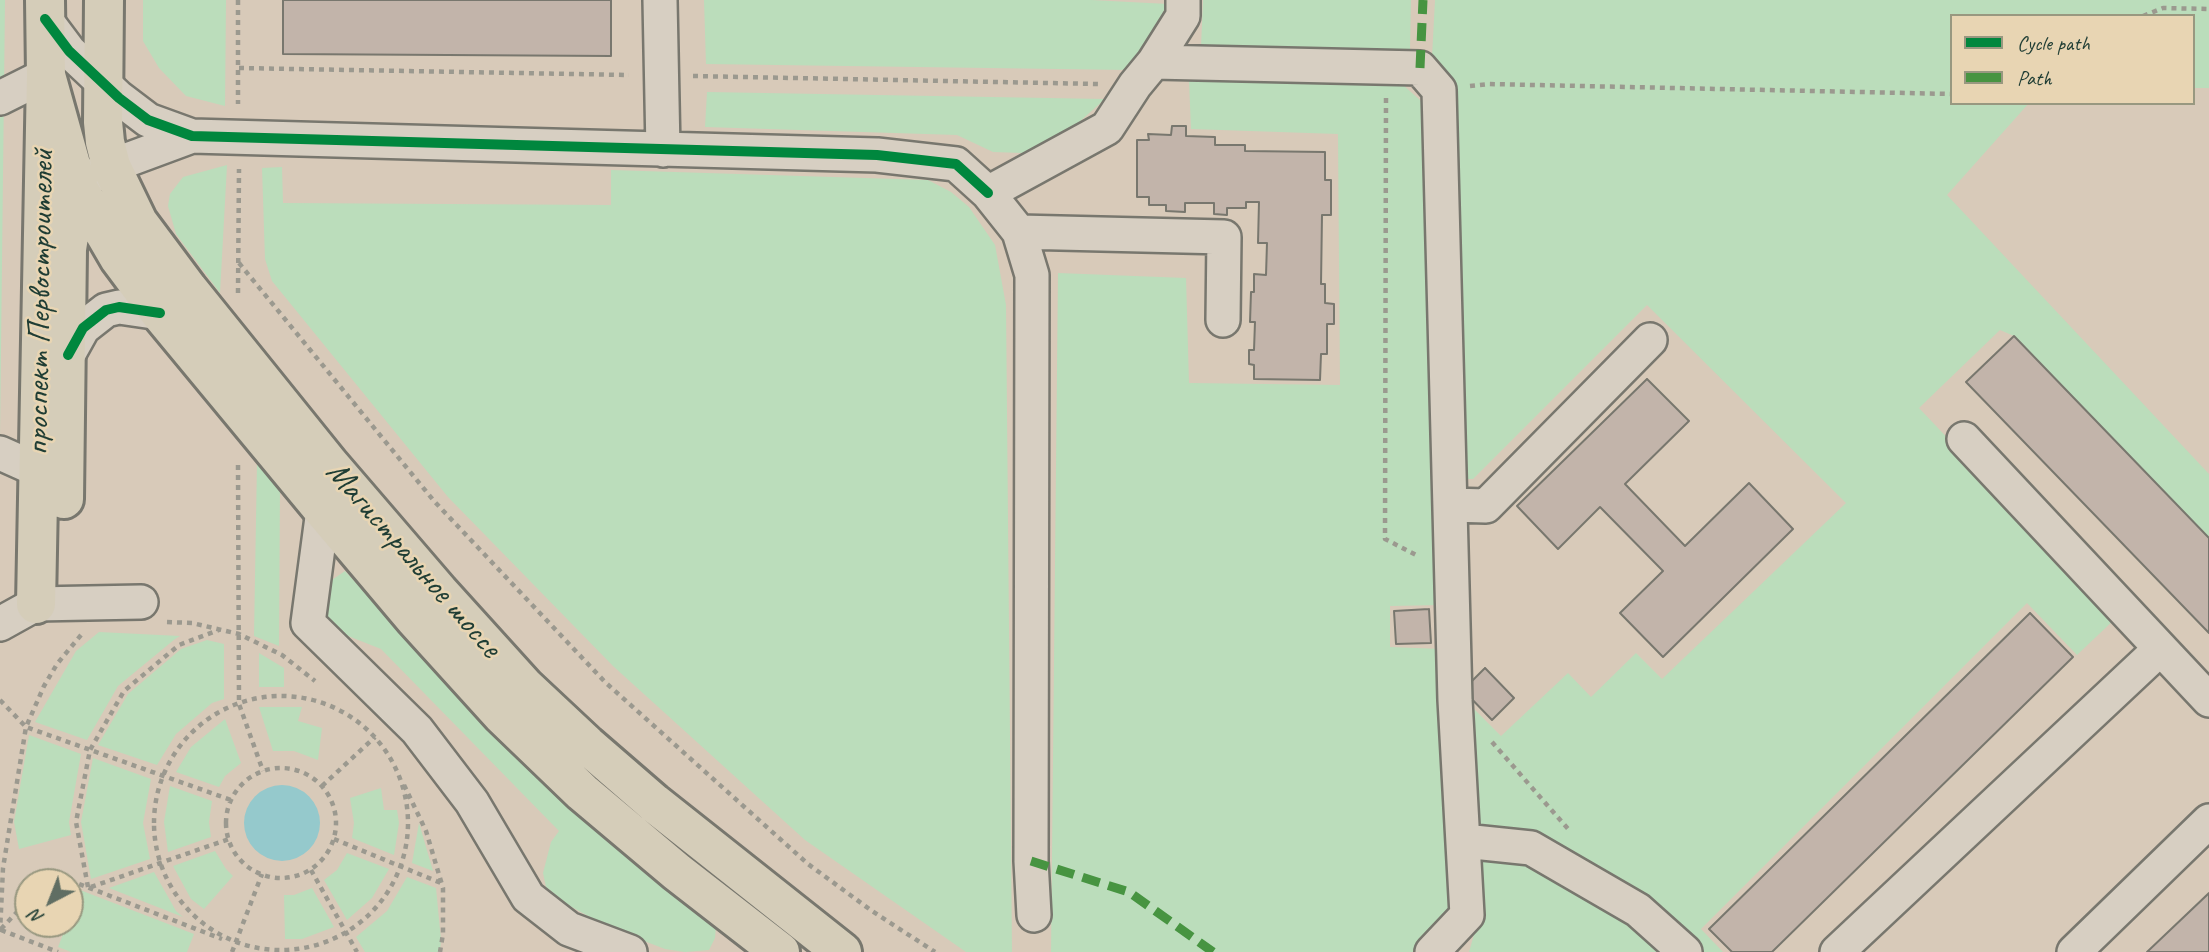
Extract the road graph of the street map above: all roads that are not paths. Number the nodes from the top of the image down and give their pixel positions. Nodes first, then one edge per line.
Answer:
1 (104, 0) edge
2 (660, 0) edge
3 (1183, 0) edge
4 (45, 10) edge
5 (1144, 74) junction
6 (46, 75) junction
7 (103, 82) junction
8 (0, 98) edge
9 (192, 136) junction
10 (663, 149) junction
11 (111, 166) junction
12 (77, 186) junction
13 (988, 193) junction
14 (1020, 232) junction
15 (104, 233) junction
16 (67, 249) junction
17 (174, 301) junction
18 (1223, 320) dead end
19 (1650, 340) dead end
20 (54, 343) junction
21 (1964, 439) dead end
22 (0, 453) edge
23 (38, 470) junction
24 (336, 499) junction
25 (1451, 505) junction
26 (153, 612) road end
27 (61, 613) junction
28 (0, 624) edge
29 (2160, 649) junction
30 (2209, 700) edge
31 (2209, 821) edge
32 (1464, 841) junction
33 (786, 909) junction
34 (1034, 915) dead end
35 (765, 948) edge
36 (629, 952) edge
37 (842, 952) edge
38 (1432, 952) edge
39 (1685, 952) edge
40 (1837, 952) edge
41 (2074, 952) edge

1 - 7 main road
2 - 10 street
3 - 5 street
4 - 6 main road, проспект Первостроителей
4 - 7 street
5 - 13 street
5 - 25 street
6 - 8 street
6 - 12 main road, Магистральное шоссе
6 - 20 main road, проспект Первостроителей
7 - 9 street
7 - 11 main road, Магистральное шоссе
7 - 12 main road
9 - 10 street
9 - 11 street
10 - 13 street
11 - 12 street
11 - 17 main road, Магистральное шоссе
12 - 15 main road, Магистральное шоссе
12 - 16 main road
13 - 14 street
14 - 18 street
14 - 34 street
15 - 16 street
15 - 17 main road, Магистральное шоссе
16 - 20 main road
17 - 20 street
17 - 24 main road, Магистральное шоссе
19 - 25 street
20 - 23 main road, проспект Первостроителей
20 - 27 main road
21 - 29 street
22 - 23 street
23 - 27 main road, проспект Первостроителей
24 - 33 main road, Магистральное шоссе
24 - 35 main road, Магистральное шоссе
24 - 36 street
25 - 32 street
26 - 27 street
27 - 28 street
29 - 30 street
29 - 40 street
31 - 41 street
32 - 38 street
32 - 39 street
33 - 35 street
33 - 37 main road, Магистральное шоссе

